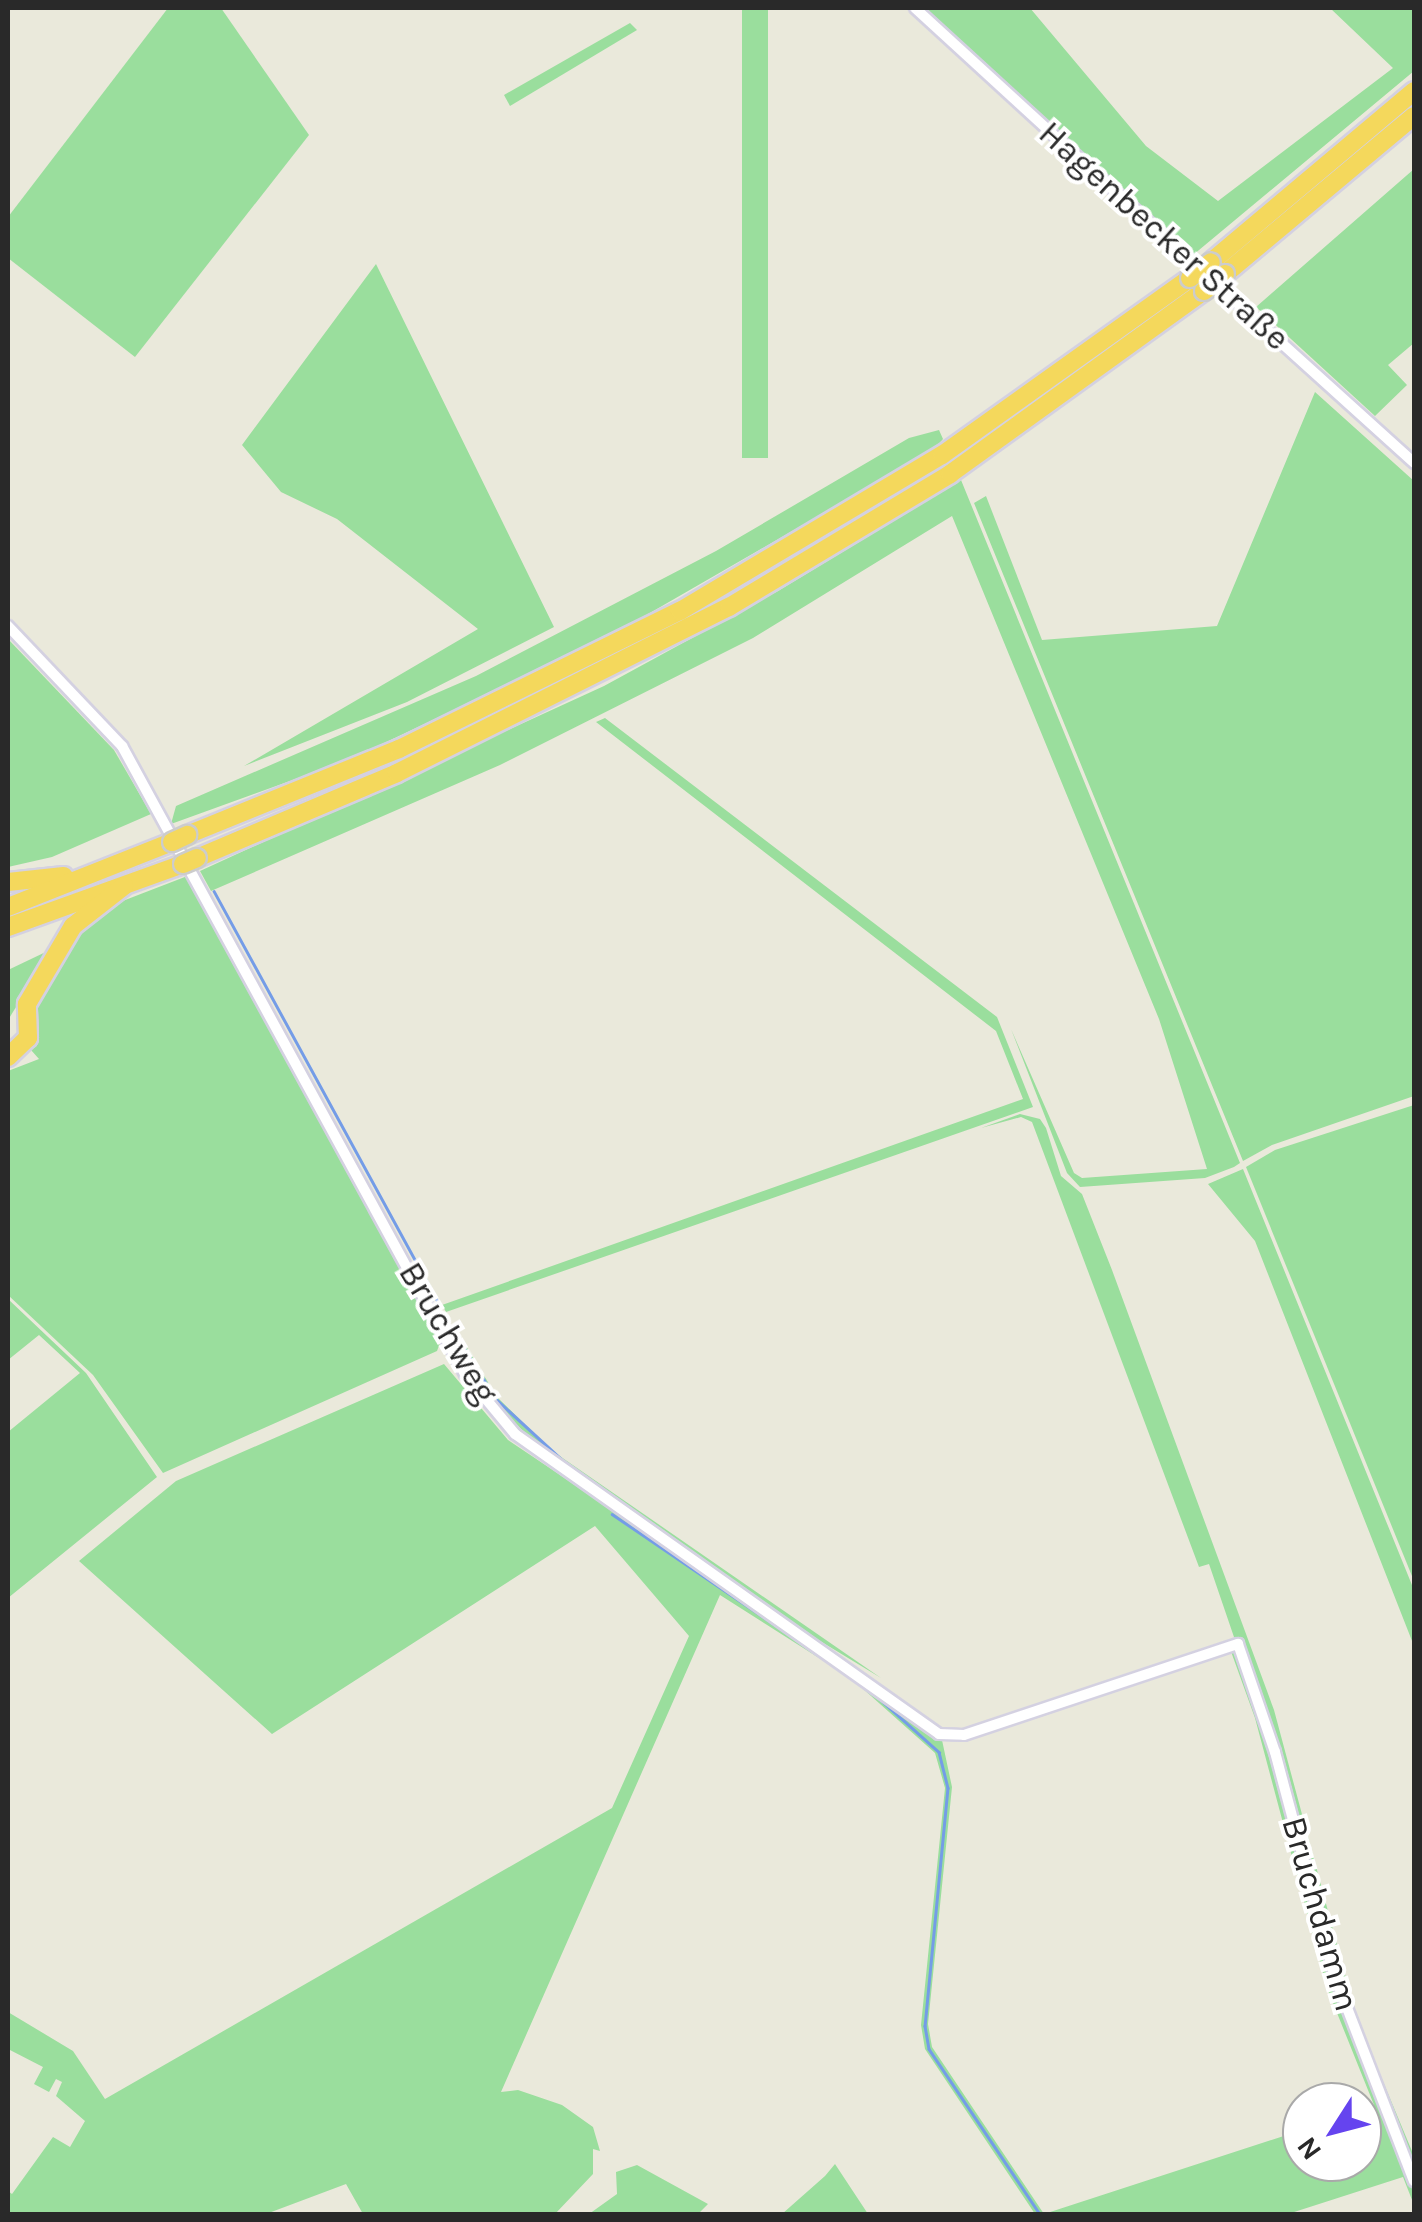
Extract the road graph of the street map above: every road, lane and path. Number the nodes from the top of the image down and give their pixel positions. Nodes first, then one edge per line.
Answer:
1 (914, 8) edge
2 (1414, 90) edge
3 (1414, 116) edge
4 (1218, 268) junction
5 (1196, 285) junction
6 (1414, 463) edge
7 (8, 626) edge
8 (99, 871) junction
9 (8, 882) edge
10 (124, 886) junction
11 (8, 907) edge
12 (8, 928) edge
13 (8, 1056) edge
14 (1238, 1644) joint
15 (1414, 2181) edge

1 - 6 street, Hagenbecker Straße
2 - 4 highway
3 - 4 highway
4 - 5 highway, bridge
5 - 8 highway
5 - 10 highway
7 - 14 street, Bruchweg
8 - 9 highway
8 - 11 highway
10 - 12 highway
10 - 13 highway
14 - 15 street, Bruchdamm

